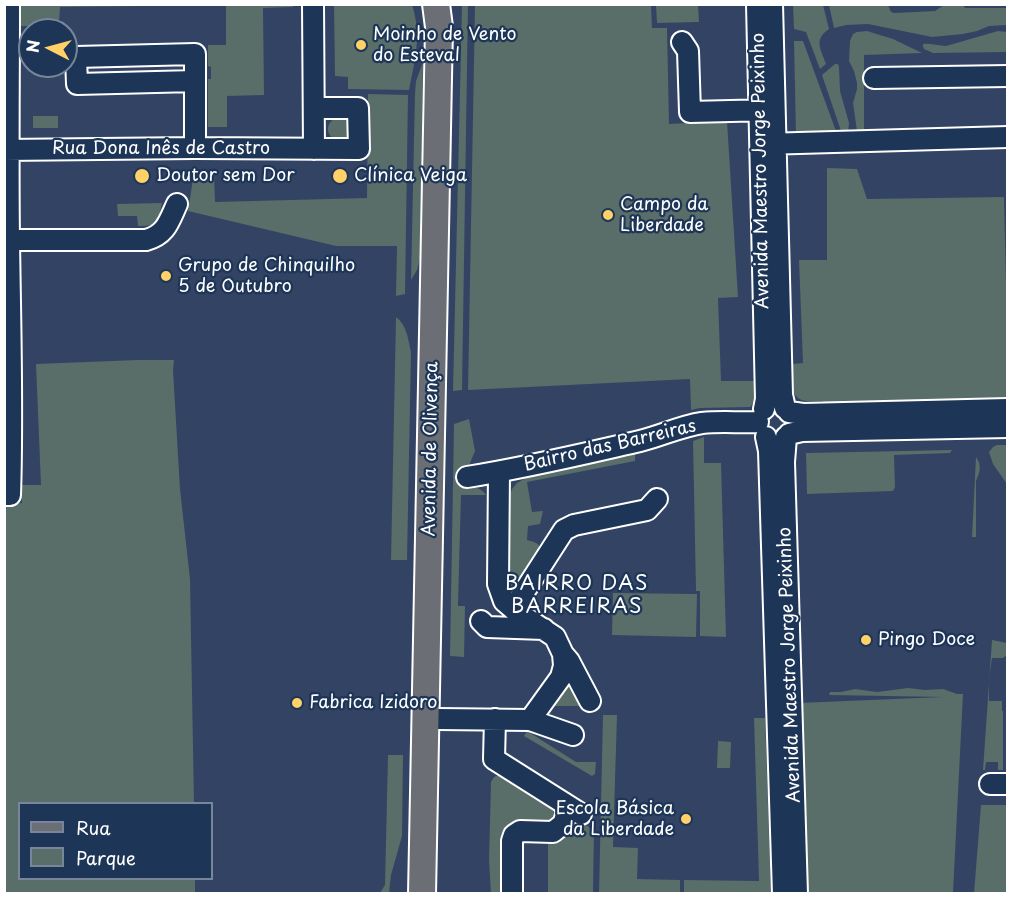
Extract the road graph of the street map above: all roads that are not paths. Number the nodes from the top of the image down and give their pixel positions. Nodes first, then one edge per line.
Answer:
1 (9, 4) edge
2 (314, 4) edge
3 (436, 4) edge
4 (452, 4) edge
5 (757, 4) edge
6 (772, 4) edge
7 (682, 42) dead end
8 (1008, 76) edge
9 (874, 78) dead end
10 (195, 81) junction
11 (314, 108) junction
12 (767, 111) junction
13 (1008, 137) edge
14 (768, 143) junction
15 (195, 148) junction
16 (314, 149) junction
17 (6, 150) edge
18 (177, 204) dead end
19 (7, 240) edge
20 (8, 368) edge
21 (1008, 409) edge
22 (787, 410) junction
23 (763, 423) junction
24 (1008, 427) edge
25 (787, 435) junction
26 (499, 472) junction
27 (467, 477) dead end
28 (7, 495) edge
29 (657, 499) dead end
30 (513, 609) junction
31 (481, 621) dead end
32 (544, 629) junction
33 (563, 654) junction
34 (590, 701) dead end
35 (438, 719) junction
36 (495, 719) junction
37 (530, 720) junction
38 (573, 735) dead end
39 (564, 804) junction
40 (581, 814) dead end
41 (422, 894) edge
42 (434, 894) edge
43 (512, 894) edge
44 (783, 894) edge
45 (797, 894) edge

1 - 17 street
2 - 11 street
3 - 41 main road, Avenida de Olivença
4 - 35 main road, Avenida de Olivença
5 - 12 street, Avenida Maestro Jorge Peixinho
6 - 12 street, Avenida Maestro Jorge Peixinho
7 - 12 street
8 - 9 street
10 - 10 street
10 - 15 street
11 - 16 street
11 - 16 street, Rua Dona Inês de Castro
12 - 14 street, Avenida Maestro Jorge Peixinho
13 - 14 street
14 - 22 street, Avenida Maestro Jorge Peixinho
14 - 23 street, Avenida Maestro Jorge Peixinho
15 - 16 street, Rua Dona Inês de Castro
15 - 17 street, Rua Dona Inês de Castro
17 - 19 street
18 - 19 street
19 - 20 street
20 - 28 street
21 - 22 street
22 - 23 street
22 - 25 street
23 - 25 street
23 - 26 street, Bairro das Barreiras
23 - 44 street, Avenida Maestro Jorge Peixinho
24 - 25 street
25 - 45 street, Avenida Maestro Jorge Peixinho
26 - 27 street, Bairro das Barreiras
26 - 30 street, Bairro das Barreiras
29 - 30 street
30 - 32 street, Bairro das Barreiras
31 - 32 street
32 - 33 street, Bairro das Barreiras
33 - 34 street, Bairro das Barreiras
33 - 37 street
35 - 36 street
35 - 42 main road, Avenida de Olivença
36 - 37 street
36 - 39 street
37 - 38 street
39 - 40 street
39 - 43 street

